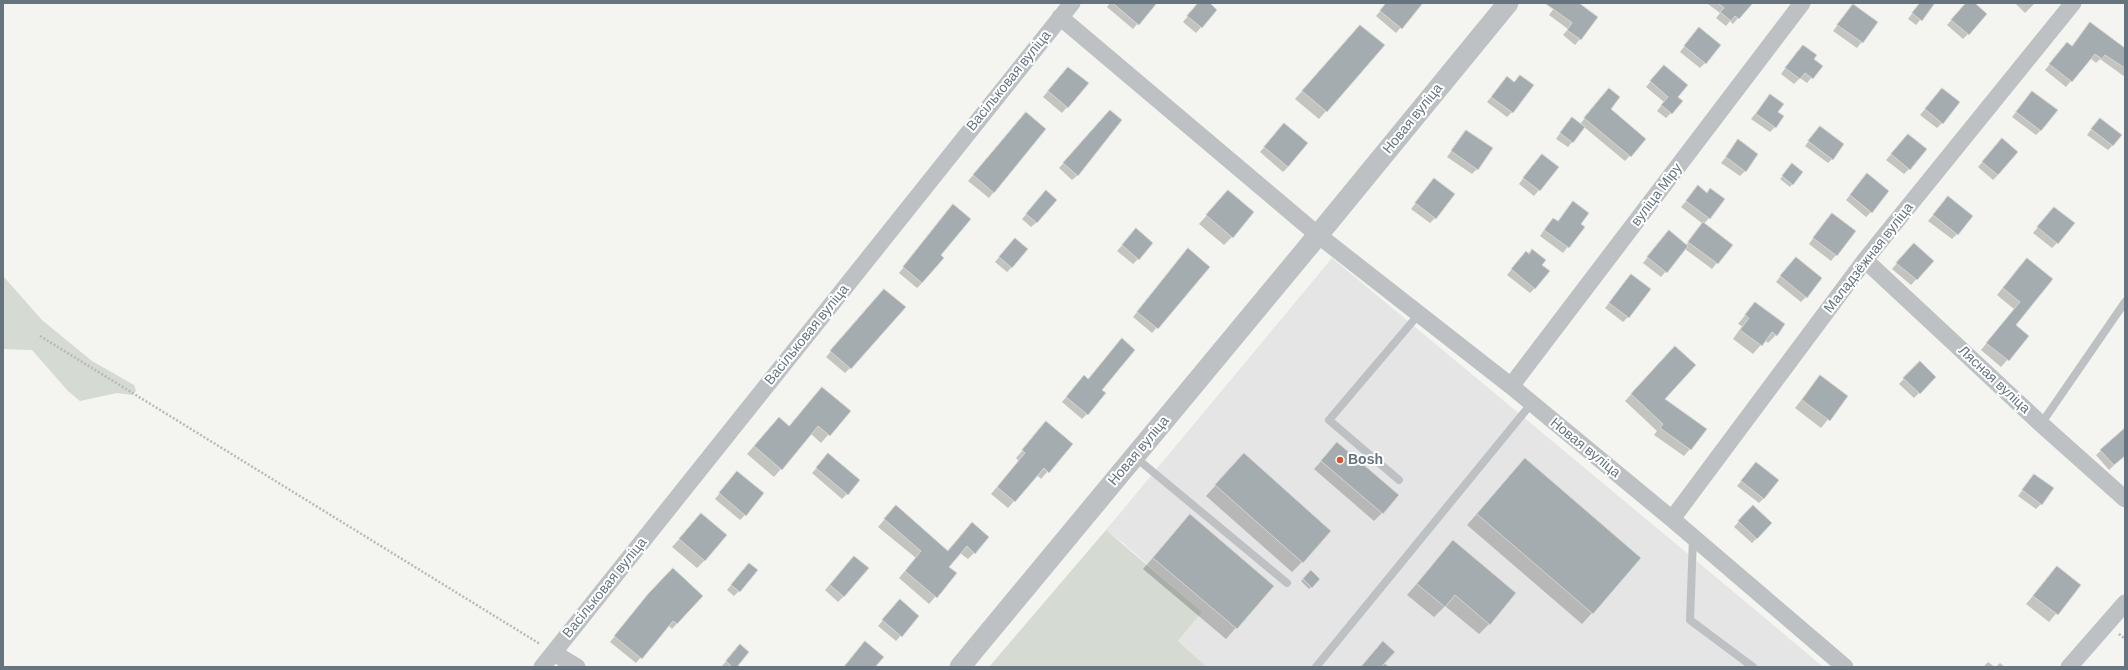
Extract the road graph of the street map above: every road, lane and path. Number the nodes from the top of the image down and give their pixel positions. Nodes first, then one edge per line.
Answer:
1 (1072, 3) edge
2 (1508, 3) edge
3 (1802, 3) edge
4 (2073, 3) edge
5 (1060, 18) junction
6 (1318, 235) junction
7 (1865, 260) junction
8 (2125, 302) edge
9 (1419, 314) junction
10 (40, 336) dead end
11 (1511, 386) junction
12 (1531, 404) junction
13 (2041, 424) junction
14 (1135, 457) junction
15 (1399, 480) dead end
16 (2125, 499) edge
17 (1672, 519) junction
18 (1693, 537) junction
19 (1287, 583) dead end
20 (2125, 603) edge
21 (554, 653) junction
22 (542, 667) edge
23 (577, 667) edge
24 (960, 667) edge
25 (1316, 667) edge
26 (1753, 667) edge
27 (1845, 667) edge
28 (2068, 667) edge

1 - 5 street, Васільковая вуліца
2 - 6 street, Новая вуліца
3 - 11 street, вуліца Міру
4 - 7 street, Маладзёжная вуліца
5 - 6 street
5 - 21 street, Васільковая вуліца
6 - 9 street, Новая вуліца
6 - 14 street, Новая вуліца
7 - 13 street, Лясная вуліца
7 - 17 street, Маладзёжная вуліца
8 - 13 lane
9 - 11 street, Новая вуліца
9 - 15 lane
10 - 21 path
11 - 12 street, Новая вуліца
12 - 17 street, Новая вуліца
12 - 25 lane
13 - 16 street, Лясная вуліца
14 - 19 lane
14 - 24 street, Новая вуліца
17 - 18 street, Новая вуліца
18 - 26 lane
18 - 27 street, Новая вуліца
20 - 28 street
21 - 22 street, Васільковая вуліца
21 - 23 street

